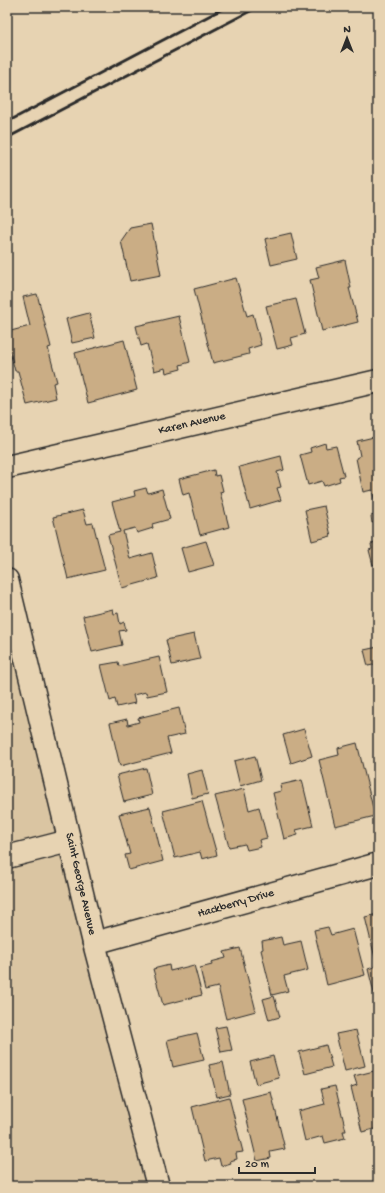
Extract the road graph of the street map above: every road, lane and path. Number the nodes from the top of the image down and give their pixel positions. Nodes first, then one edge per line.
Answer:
1 (378, 381) edge
2 (7, 467) edge
3 (7, 580) edge
4 (16, 655) edge
5 (70, 841) junction
6 (7, 857) edge
7 (378, 864) edge
8 (94, 944) junction
9 (158, 1186) edge

1 - 2 street, Karen Avenue
3 - 4 street, Saint George Avenue
4 - 5 street, Saint George Avenue
5 - 6 street
5 - 8 street, Saint George Avenue
7 - 8 street, Hackberry Drive
8 - 9 street, Saint George Avenue

